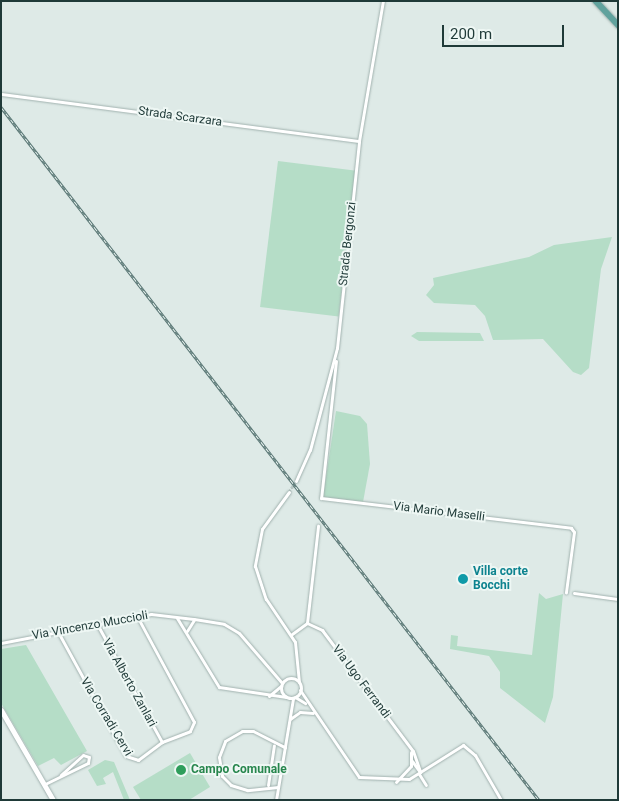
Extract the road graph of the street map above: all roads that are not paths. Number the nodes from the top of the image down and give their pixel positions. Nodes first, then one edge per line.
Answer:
1 (383, 1) edge
2 (596, 1) edge
3 (618, 25) edge
4 (1, 94) edge
5 (358, 140) junction
6 (337, 348) junction
7 (321, 413) junction
8 (330, 418) junction
9 (296, 481) tunnel mouth
10 (288, 492) tunnel mouth
11 (318, 526) dead end
12 (566, 592) dead end
13 (574, 593) dead end
14 (618, 599) edge
15 (137, 616) junction
16 (177, 617) junction
17 (194, 619) junction
18 (307, 623) junction
19 (97, 624) junction
20 (58, 632) junction
21 (188, 634) junction
22 (292, 634) junction
23 (1, 643) edge
24 (298, 669) junction
25 (277, 675) junction
26 (290, 678) junction
27 (299, 682) junction
28 (281, 685) junction
29 (300, 690) junction
30 (268, 696) junction
31 (286, 697) junction
32 (294, 698) junction
33 (305, 703) junction
34 (292, 706) junction
35 (1, 710) edge
36 (313, 713) junction
37 (290, 720) junction
38 (162, 742) junction
39 (274, 745) junction
40 (285, 747) junction
41 (410, 749) junction
42 (412, 761) junction
43 (418, 762) junction
44 (432, 764) junction
45 (420, 773) junction
46 (61, 775) junction
47 (396, 782) junction
48 (45, 784) junction
49 (268, 785) junction
50 (426, 785) dead end
51 (278, 787) junction
52 (54, 800) edge
53 (276, 800) edge
54 (501, 800) edge

1 - 5 street, Strada Bergonzi
2 - 3 main road
4 - 5 street, Strada Scarzara
5 - 6 street, Strada Bergonzi
6 - 7 street, Strada Bergonzi
6 - 8 street, Via Mario Maselli
7 - 8 street
7 - 9 street, Strada Bergonzi
8 - 12 street, Via Mario Maselli
10 - 22 street
11 - 18 street
13 - 14 street
15 - 16 street, Via Vincenzo Muccioli
15 - 19 street, Via Vincenzo Muccioli
15 - 38 street, Via Corradi Cervi
16 - 17 street, Via Vincenzo Muccioli
16 - 21 street
17 - 21 street
17 - 25 street, Via Vincenzo Muccioli
18 - 22 street
18 - 41 street, Via Ugo Ferrandi
19 - 20 street, Via Vincenzo Muccioli
19 - 38 street, Via Alberto Zanlari
20 - 23 street, Via Vincenzo Muccioli
20 - 38 street, Via Corradi Cervi
21 - 30 street
22 - 24 street
24 - 26 street
24 - 27 street
25 - 26 street
25 - 28 street, Via Vincenzo Muccioli
26 - 27 street
26 - 28 street
27 - 29 street
28 - 30 street
28 - 31 street
29 - 32 street
29 - 33 street
30 - 31 street
31 - 32 street
31 - 34 street
32 - 33 street
32 - 34 street
33 - 36 street
34 - 37 street
35 - 48 street
36 - 37 street
36 - 47 street
37 - 40 street
39 - 40 street
39 - 49 street
39 - 49 street
40 - 51 street
41 - 42 street
41 - 43 street, Via Ugo Ferrandi
42 - 45 street
42 - 47 street
43 - 44 street
43 - 45 street
44 - 45 street
44 - 54 street
45 - 47 street
45 - 50 street
46 - 46 street
46 - 48 street
48 - 52 street
49 - 51 street
51 - 53 street

